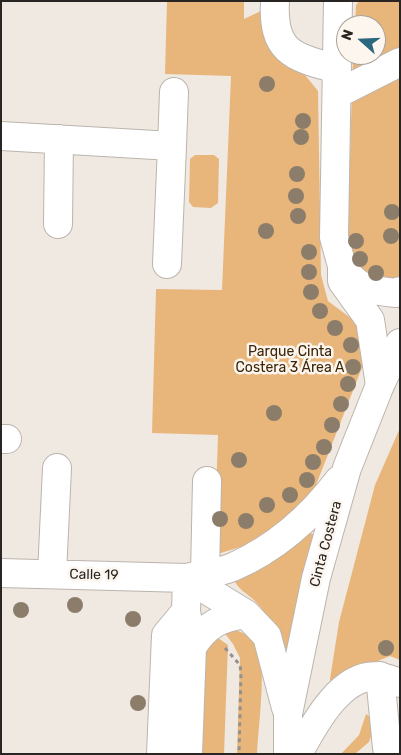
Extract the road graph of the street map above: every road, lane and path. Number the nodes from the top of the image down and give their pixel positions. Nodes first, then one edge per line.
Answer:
1 (274, 1) edge
2 (338, 1) edge
3 (400, 62) edge
4 (337, 81) junction
5 (174, 92) dead end
6 (1, 136) edge
7 (59, 139) junction
8 (172, 146) junction
9 (58, 224) dead end
10 (167, 264) dead end
11 (342, 266) junction
12 (400, 291) edge
13 (400, 343) edge
14 (380, 385) junction
15 (56, 468) dead end
16 (347, 468) junction
17 (207, 481) dead end
18 (1, 573) edge
19 (52, 574) junction
20 (196, 576) junction
21 (186, 611) junction
22 (246, 614) junction
23 (213, 623) junction
24 (192, 647) junction
25 (390, 680) edge
26 (288, 714) junction
27 (387, 751) edge
28 (161, 754) edge
29 (188, 754) edge
30 (239, 754) edge
31 (288, 754) edge
32 (298, 754) edge

1 - 4 main road
2 - 4 main road
3 - 4 main road
4 - 11 main road
5 - 8 main road
6 - 7 main road
7 - 8 main road
7 - 9 main road
8 - 10 main road
11 - 12 main road
11 - 14 main road
13 - 14 main road, Cinta Costera
14 - 16 main road, Cinta Costera
15 - 19 main road
16 - 20 main road, Calle 19
16 - 26 main road, Cinta Costera
17 - 20 main road
18 - 19 main road, Calle 19
19 - 20 main road, Calle 19
20 - 21 main road
20 - 22 main road
21 - 24 main road
21 - 28 main road
22 - 23 main road
22 - 26 main road
23 - 24 main road
23 - 30 path
24 - 29 main road
25 - 27 main road
25 - 32 main road
26 - 31 main road, Cinta Costera

